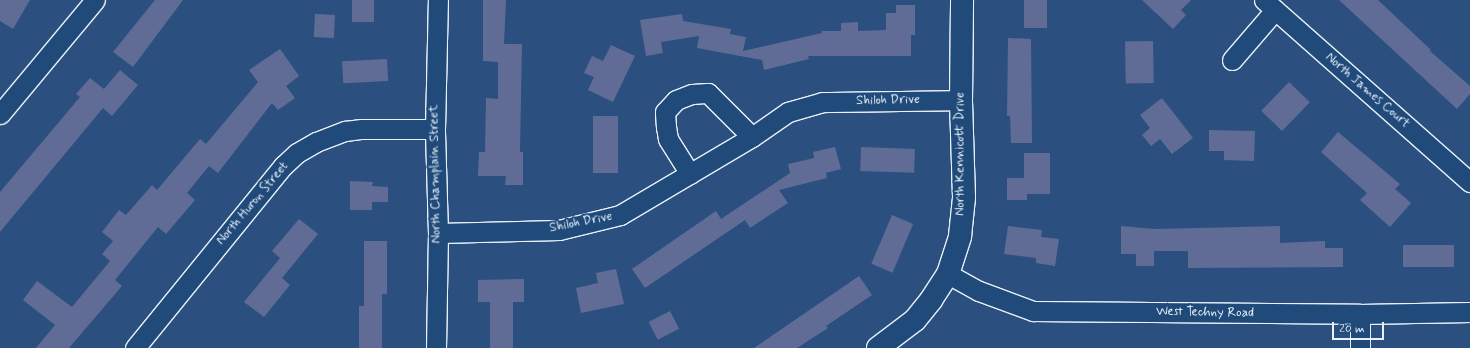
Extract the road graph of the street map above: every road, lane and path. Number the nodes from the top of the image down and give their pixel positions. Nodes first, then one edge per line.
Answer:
1 (95, 0) edge
2 (438, 0) edge
3 (962, 0) edge
4 (1269, 5) edge
5 (1232, 60) dead end
6 (960, 100) junction
7 (0, 114) edge
8 (435, 129) junction
9 (752, 137) junction
10 (690, 174) junction
11 (1470, 182) edge
12 (438, 233) junction
13 (948, 274) junction
14 (1470, 312) edge
15 (1360, 314) junction
16 (135, 348) edge
17 (436, 348) edge
18 (878, 348) edge
19 (1360, 348) edge

1 - 7 street
2 - 8 street, North Champlain Street
3 - 6 street, North Kennicott Drive
4 - 5 street
4 - 11 street, North James Court
6 - 9 street, Shiloh Drive
6 - 13 street, North Kennicott Drive
8 - 12 street, North Champlain Street
8 - 16 street, North Huron Street
9 - 10 street, Shiloh Drive
9 - 10 street
10 - 12 street, Shiloh Drive
12 - 17 street, North Champlain Street
13 - 15 street, West Techny Road
13 - 18 street, North Kennicott Drive
14 - 15 street, West Techny Road
15 - 19 street

